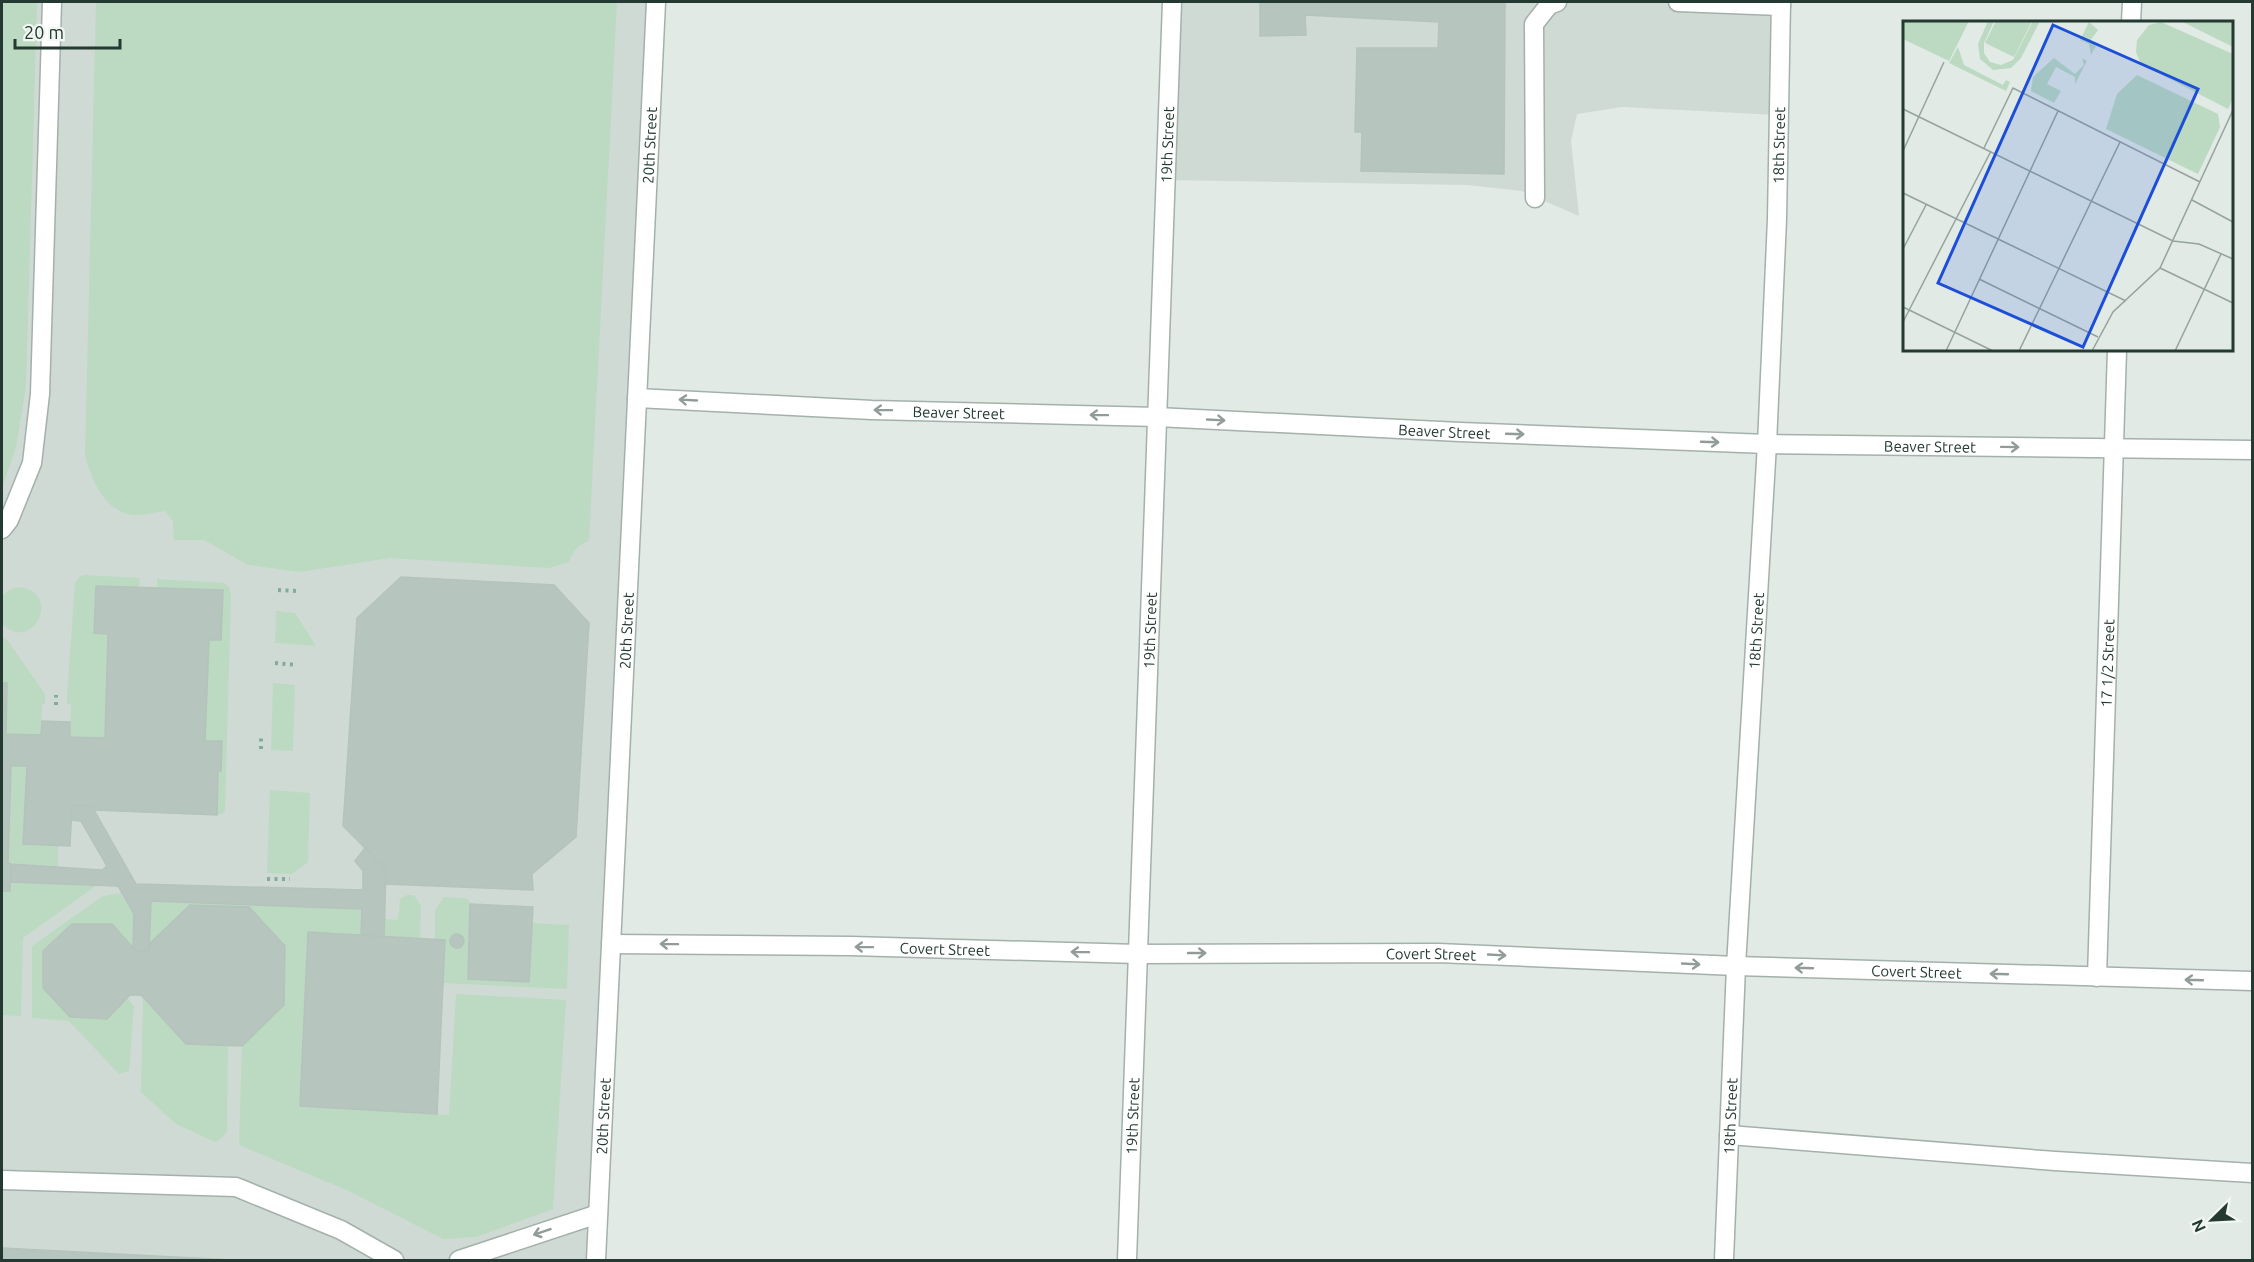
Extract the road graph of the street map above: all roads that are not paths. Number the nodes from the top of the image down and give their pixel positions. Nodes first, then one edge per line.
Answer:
1 (52, 2) edge
2 (656, 2) edge
3 (1172, 2) edge
4 (1557, 2) edge
5 (1678, 2) edge
6 (2132, 2) edge
7 (1781, 4) edge
8 (2131, 21) edge
9 (1535, 198) dead end
10 (2117, 351) edge
11 (637, 398) junction
12 (1157, 417) junction
13 (1767, 444) junction
14 (2113, 448) junction
15 (2253, 450) edge
16 (2, 529) edge
17 (611, 944) junction
18 (1138, 954) junction
19 (1736, 966) junction
20 (2097, 977) junction
21 (2253, 981) edge
22 (1729, 1135) junction
23 (2253, 1173) edge
24 (2, 1180) edge
25 (598, 1214) junction
26 (394, 1260) edge
27 (459, 1260) edge
28 (596, 1260) edge
29 (1127, 1260) edge
30 (1724, 1260) edge

1 - 16 street
2 - 11 street, 20th Street
3 - 12 street, 19th Street
4 - 9 street
5 - 7 street
6 - 8 street
7 - 13 street, 18th Street
10 - 14 street, 17 1/2 Street
12 -> 11 street, Beaver Street
11 - 17 street, 20th Street
12 -> 13 street, Beaver Street
12 - 18 street, 19th Street
13 -> 14 street, Beaver Street
13 - 19 street, 18th Street
14 - 15 street, Beaver Street
14 - 20 street, 17 1/2 Street
18 -> 17 street, Covert Street
17 - 25 street, 20th Street
18 -> 19 street, Covert Street
18 - 29 street, 19th Street
20 -> 19 street, Covert Street
19 - 22 street, 18th Street
21 -> 20 street, Covert Street
22 - 23 street
22 - 30 street, 18th Street
24 - 26 street
25 -> 27 street
25 - 28 street, 20th Street

